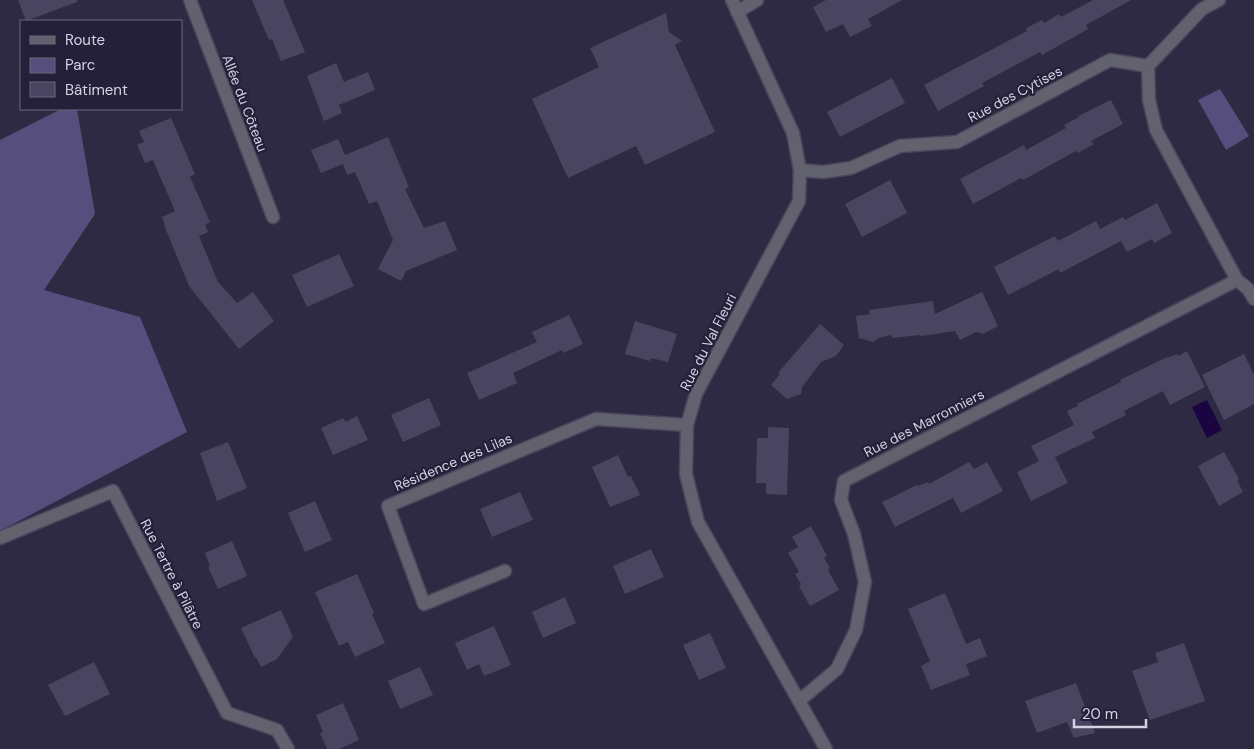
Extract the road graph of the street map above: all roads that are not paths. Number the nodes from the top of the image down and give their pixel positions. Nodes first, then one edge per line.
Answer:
1 (190, 0) edge
2 (756, 0) edge
3 (1218, 0) edge
4 (734, 6) edge
5 (1148, 66) junction
6 (800, 170) junction
7 (273, 217) dead end
8 (1237, 280) junction
9 (1254, 299) edge
10 (686, 425) junction
11 (0, 538) edge
12 (505, 571) dead end
13 (799, 701) junction
14 (288, 749) edge
15 (826, 749) edge

1 - 7 street, Allée du Côteau
2 - 4 street
3 - 5 street
4 - 6 street, Rue du Val Fleuri
5 - 6 street, Rue des Cytises
5 - 8 street
6 - 10 street, Rue du Val Fleuri
8 - 9 street
8 - 13 street, Rue des Marronniers
10 - 12 street, Résidence des Lilas
10 - 13 street, Rue du Val Fleuri
11 - 14 street, Rue Tertre à Pilâtre
13 - 15 street, Rue du Val Fleuri

